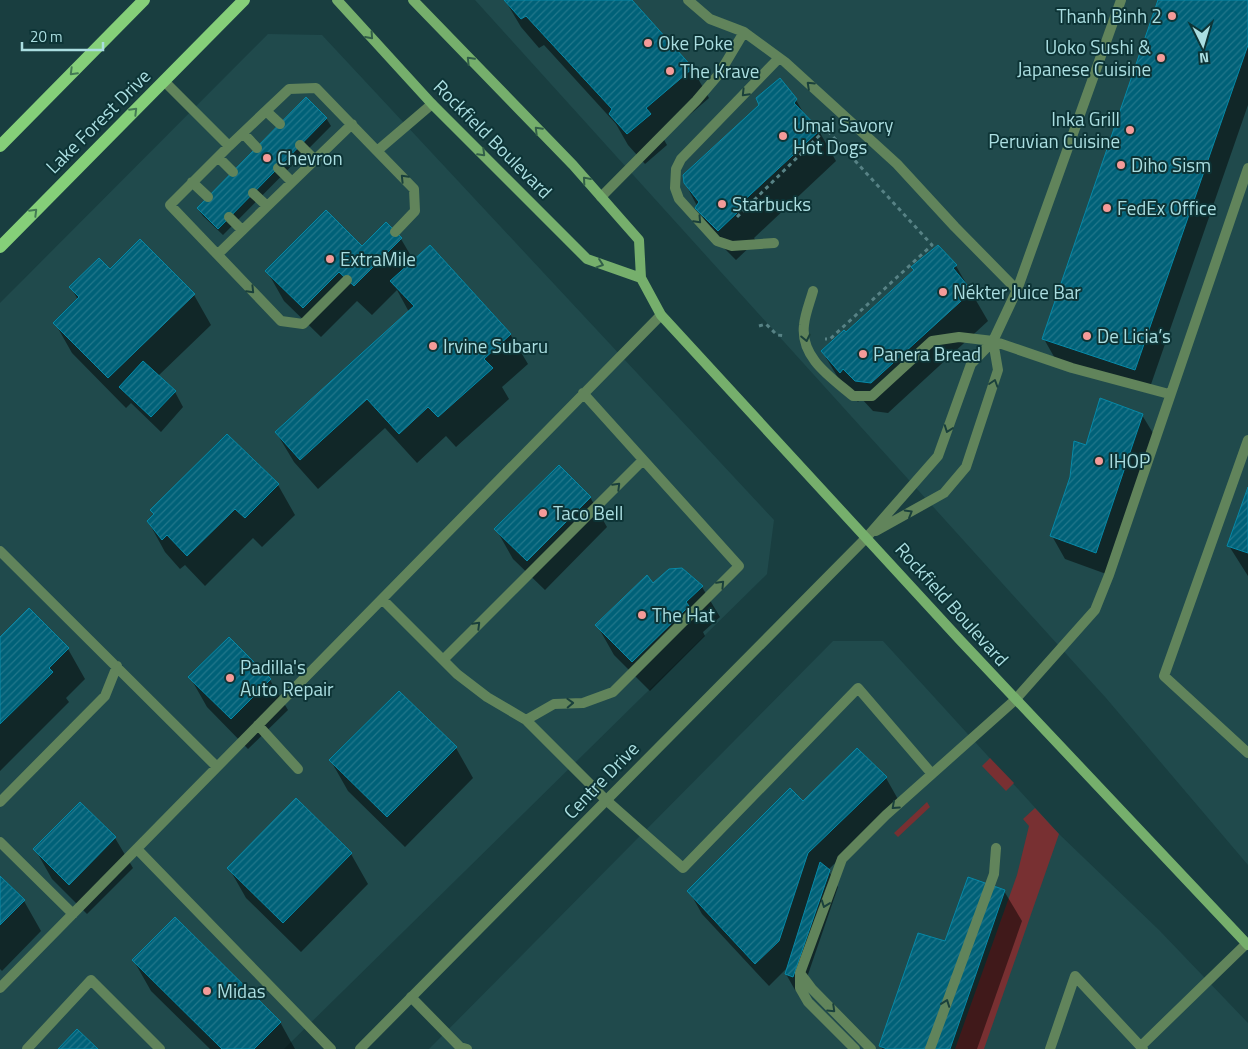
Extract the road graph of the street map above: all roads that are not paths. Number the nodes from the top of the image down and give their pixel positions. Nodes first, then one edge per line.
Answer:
1 (144, 0) edge
2 (244, 0) edge
3 (337, 0) edge
4 (413, 0) edge
5 (688, 0) edge
6 (1121, 0) edge
7 (744, 32) junction
8 (780, 58) junction
9 (164, 81) junction
10 (432, 104) junction
11 (266, 111) junction
12 (280, 124) dead end
13 (352, 124) junction
14 (243, 133) junction
15 (300, 145) dead end
16 (0, 146) edge
17 (229, 146) junction
18 (257, 148) dead end
19 (378, 151) junction
20 (218, 157) junction
21 (315, 160) junction
22 (278, 168) dead end
23 (1248, 168) edge
24 (233, 172) dead end
25 (192, 182) junction
26 (292, 182) junction
27 (254, 192) dead end
28 (208, 197) dead end
29 (601, 197) junction
30 (267, 206) junction
31 (229, 217) dead end
32 (242, 230) junction
33 (395, 232) dead end
34 (774, 243) dead end
35 (0, 247) edge
36 (218, 254) junction
37 (640, 278) junction
38 (347, 280) dead end
39 (1017, 290) junction
40 (813, 291) dead end
41 (660, 315) junction
42 (993, 342) junction
43 (583, 393) junction
44 (1169, 394) junction
45 (1248, 440) edge
46 (643, 460) junction
47 (867, 537) junction
48 (0, 551) edge
49 (382, 599) junction
50 (443, 660) junction
51 (117, 666) junction
52 (1016, 700) junction
53 (526, 720) junction
54 (258, 725) junction
55 (1248, 753) edge
56 (217, 767) junction
57 (298, 769) dead end
58 (932, 774) junction
59 (606, 800) junction
60 (0, 802) edge
61 (0, 842) edge
62 (996, 848) dead end
63 (137, 849) junction
64 (73, 914) junction
65 (1248, 944) edge
66 (800, 973) junction
67 (0, 988) edge
68 (411, 997) junction
69 (1142, 1048) edge
70 (28, 1049) edge
71 (160, 1049) edge
72 (330, 1049) edge
73 (360, 1049) edge
74 (466, 1049) edge
75 (855, 1049) edge
76 (871, 1049) edge
77 (930, 1049) edge
78 (1050, 1049) edge

1 -> 16 main road
2 - 9 main road, Lake Forest Drive
3 -> 10 main road, Rockfield Boulevard
29 -> 4 main road, Rockfield Boulevard
5 - 7 street
6 - 39 street
7 - 8 street
7 - 29 street
8 -> 34 street
39 -> 8 street
9 - 17 street
35 -> 9 main road, Lake Forest Drive
10 - 19 street
10 -> 37 main road, Rockfield Boulevard
11 - 12 street
11 - 13 street
11 - 14 street
13 - 19 street
13 - 21 street
14 - 17 street
14 - 18 street
15 - 21 street
17 - 20 street
33 -> 19 street
20 - 24 street
20 - 25 street
21 - 26 street
22 - 26 street
23 - 44 street
25 - 28 street
25 - 36 street
26 - 30 street
27 - 30 street
29 - 37 main road, Rockfield Boulevard
30 - 32 street
31 - 32 street
32 - 36 street
36 -> 38 street
37 - 41 main road, Rockfield Boulevard
39 - 42 street
40 -> 42 street
41 - 43 street
41 - 47 main road, Rockfield Boulevard
42 - 44 street
42 -> 47 street, Centre Drive
47 -> 42 street, Centre Drive
43 - 46 street
43 - 49 street
44 - 52 street
45 - 55 street
50 -> 46 street
53 -> 46 street
47 - 52 main road, Rockfield Boulevard
47 - 59 street, Centre Drive
48 - 51 street
49 - 50 street
49 - 54 street
50 - 53 street
51 - 56 street
51 - 60 street
52 - 58 street
52 - 65 main road, Rockfield Boulevard
53 - 59 street
54 - 56 street
54 - 57 street
56 - 63 street
58 - 59 street
58 -> 66 street
59 - 68 street, Centre Drive
61 - 64 street
77 -> 62 street
63 - 64 street
63 - 72 street
64 - 67 street
65 - 69 street
66 - 75 street
66 -> 76 street
68 - 73 street, Centre Drive
68 - 74 street
69 - 78 street
70 - 71 street

